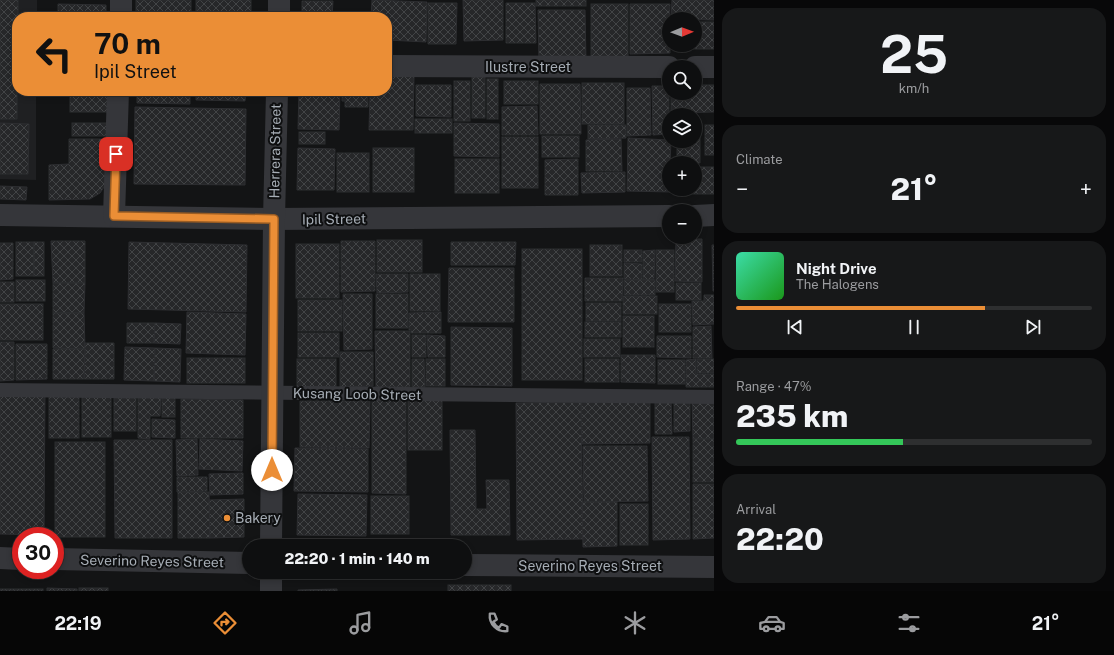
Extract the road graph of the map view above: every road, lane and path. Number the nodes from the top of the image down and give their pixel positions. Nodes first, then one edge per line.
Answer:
1 (121, 0) edge
2 (279, 0) edge
3 (121, 12) edge
4 (279, 12) edge
5 (392, 66) edge
6 (662, 67) edge
7 (702, 67) edge
8 (714, 68) edge
9 (118, 96) edge
10 (277, 96) edge
11 (0, 215) edge
12 (714, 215) edge
13 (114, 216) junction
14 (662, 216) edge
15 (702, 216) edge
16 (274, 219) junction
17 (0, 390) edge
18 (272, 393) junction
19 (714, 397) edge
20 (271, 539) edge
21 (0, 558) edge
22 (12, 559) edge
23 (64, 559) edge
24 (242, 563) edge
25 (472, 565) edge
26 (714, 567) edge
27 (271, 579) edge
28 (270, 591) edge

1 - 3 street
2 - 4 street
5 - 6 street, Ilustre Street
7 - 8 street
9 - 13 street
10 - 16 street, Herrera Street
11 - 13 street, Ipil Street
12 - 15 street
13 - 16 street, Ipil Street
14 - 16 street, Ipil Street
16 - 18 street, Herrera Street
17 - 18 lane, Kusang Loob Street
18 - 19 lane, Kusang Loob Street
18 - 20 street, Herrera Street
21 - 22 street
23 - 24 street, Severino Reyes Street
25 - 26 street, Severino Reyes Street
27 - 28 street

